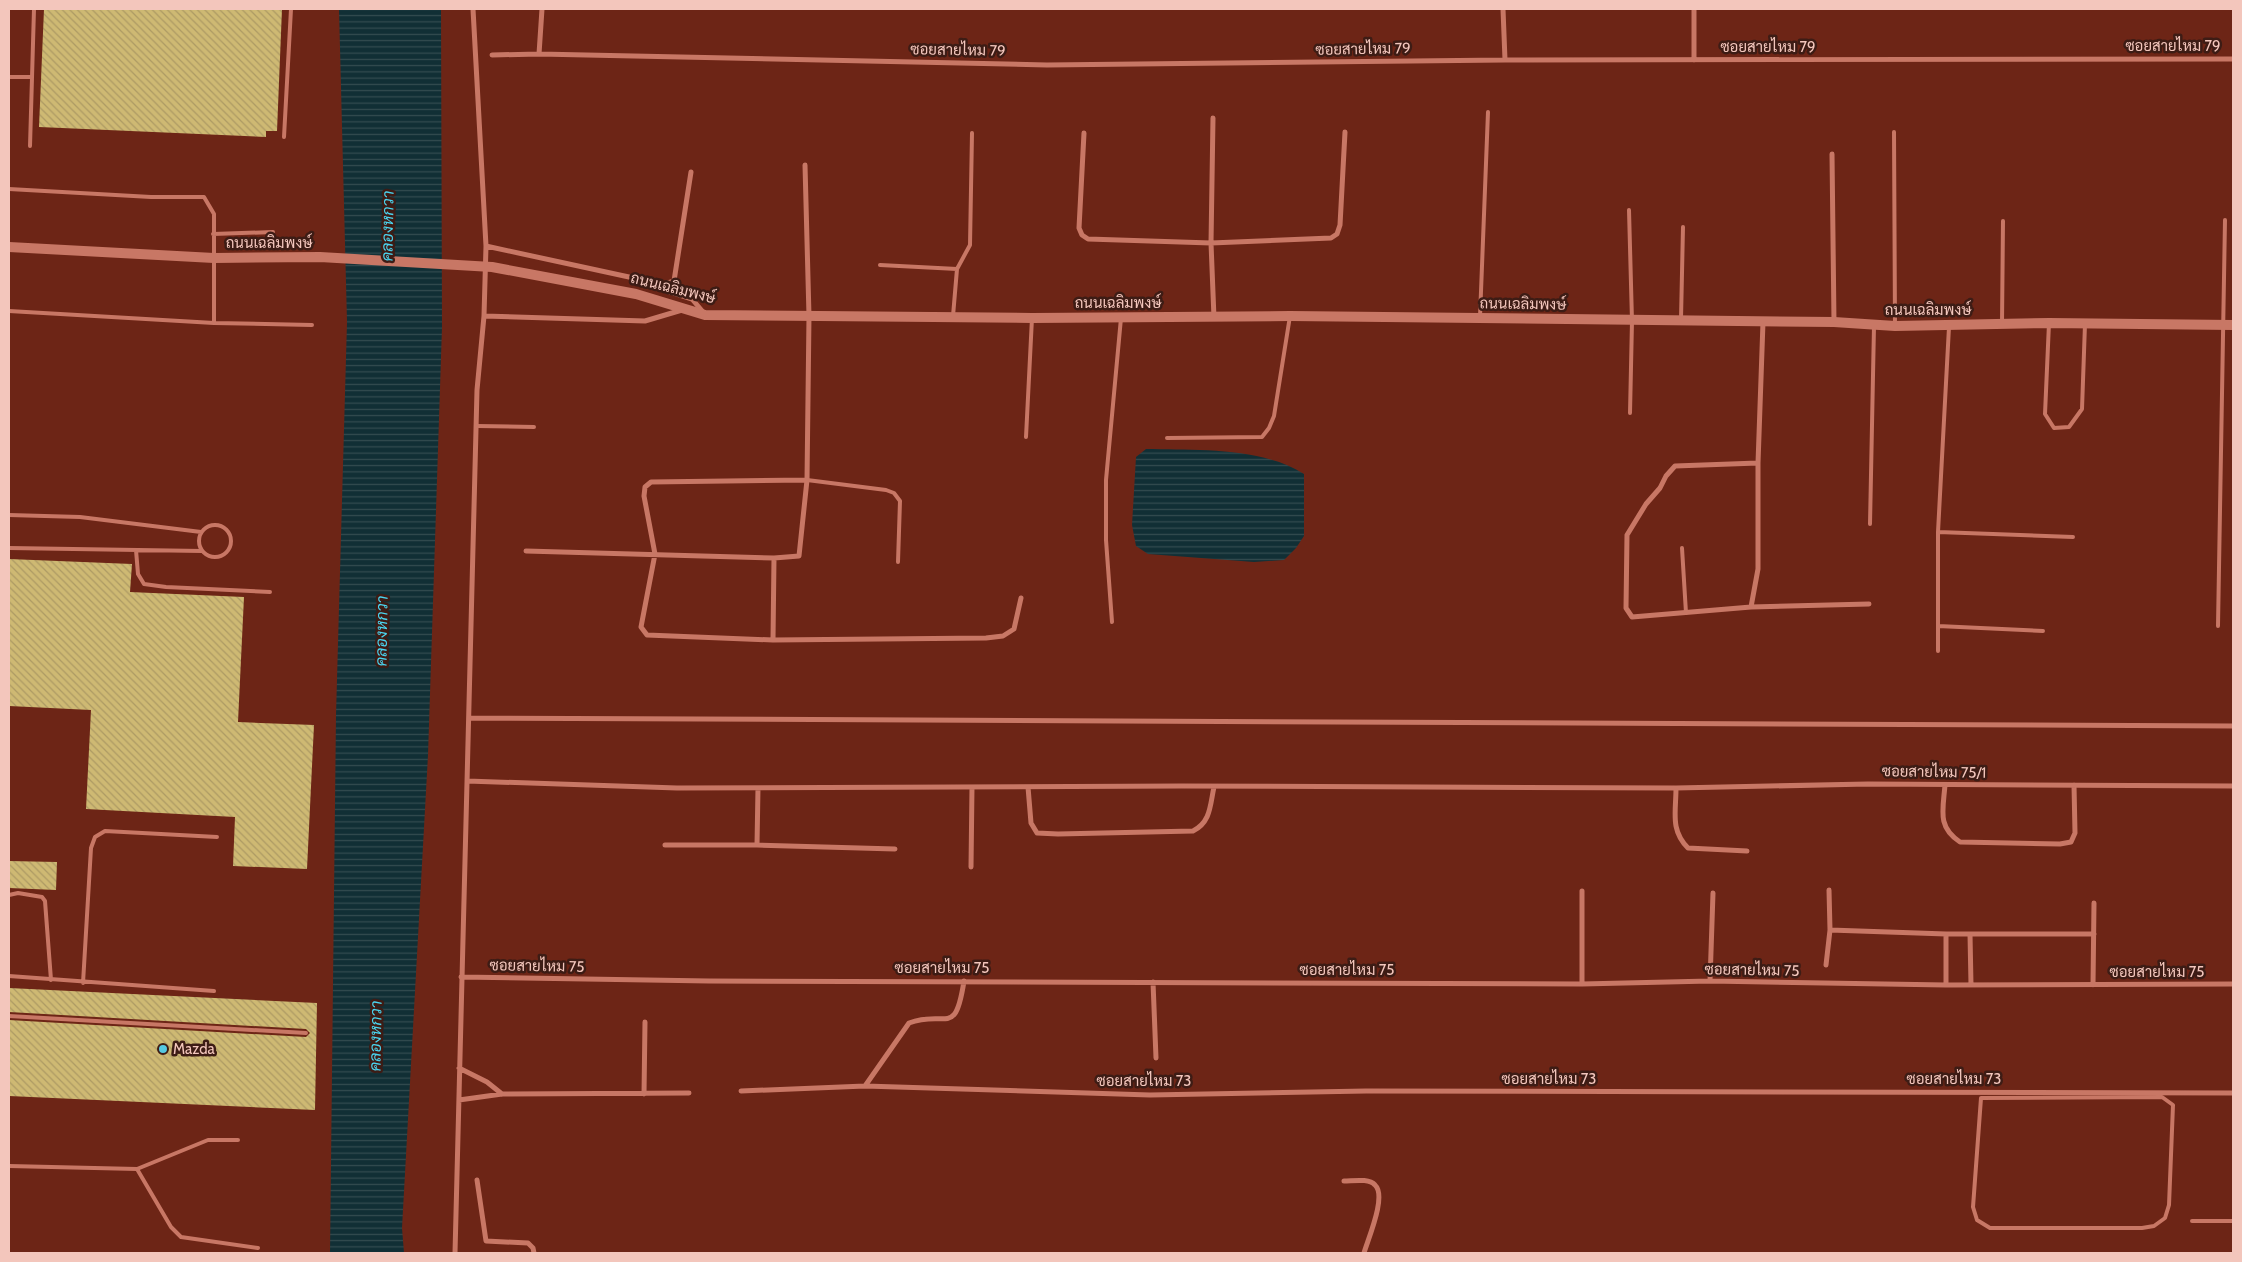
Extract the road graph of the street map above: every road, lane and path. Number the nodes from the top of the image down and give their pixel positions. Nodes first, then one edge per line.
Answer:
1 (34, 9) edge
2 (291, 9) edge
3 (473, 9) edge
4 (542, 9) edge
5 (1503, 9) edge
6 (1694, 9) edge
7 (539, 54) junction
8 (492, 55) dead end
9 (2233, 59) edge
10 (1505, 60) junction
11 (1694, 60) junction
12 (9, 77) edge
13 (32, 77) junction
14 (1488, 112) dead end
15 (1213, 118) dead end
16 (1344, 132) dead end
17 (1894, 132) dead end
18 (972, 133) dead end
19 (1084, 133) dead end
20 (284, 137) dead end
21 (30, 146) dead end
22 (1832, 154) dead end
23 (805, 164) dead end
24 (691, 172) dead end
25 (9, 189) edge
26 (1629, 210) dead end
27 (2225, 220) dead end
28 (2003, 221) dead end
29 (1683, 227) dead end
30 (273, 232) dead end
31 (214, 234) junction
32 (1211, 243) junction
33 (9, 246) edge
34 (486, 246) junction
35 (214, 258) junction
36 (880, 265) dead end
37 (957, 269) junction
38 (655, 287) junction
39 (685, 309) junction
40 (9, 311) edge
41 (705, 315) junction
42 (484, 316) junction
43 (809, 316) junction
44 (953, 316) junction
45 (1290, 316) junction
46 (1032, 318) junction
47 (1121, 318) junction
48 (1214, 318) junction
49 (1480, 318) junction
50 (1632, 321) junction
51 (1681, 321) junction
52 (214, 322) junction
53 (1763, 322) junction
54 (1834, 322) junction
55 (2050, 323) junction
56 (1874, 324) junction
57 (2002, 324) junction
58 (2085, 324) junction
59 (312, 325) dead end
60 (1949, 325) junction
61 (2222, 325) junction
62 (2233, 325) edge
63 (1895, 326) junction
64 (1630, 413) dead end
65 (476, 426) junction
66 (534, 427) dead end
67 (1026, 437) dead end
68 (1167, 438) dead end
69 (1758, 463) junction
70 (807, 480) junction
71 (9, 515) edge
72 (1870, 524) dead end
73 (201, 532) junction
74 (1938, 532) junction
75 (2073, 537) dead end
76 (9, 548) edge
77 (1682, 548) dead end
78 (136, 550) junction
79 (202, 551) junction
80 (526, 551) dead end
81 (655, 554) junction
82 (774, 558) junction
83 (898, 562) dead end
84 (270, 592) dead end
85 (1021, 598) dead end
86 (1869, 604) dead end
87 (1751, 607) junction
88 (1686, 613) junction
89 (1112, 622) dead end
90 (1938, 626) junction
91 (2218, 626) dead end
92 (2043, 631) dead end
93 (773, 640) junction
94 (1938, 652) dead end
95 (469, 718) junction
96 (2233, 726) edge
97 (467, 781) junction
98 (1945, 785) junction
99 (2074, 785) junction
100 (2233, 786) edge
101 (972, 787) junction
102 (1028, 787) junction
103 (1214, 787) junction
104 (758, 788) junction
105 (1676, 788) junction
106 (217, 837) dead end
107 (665, 845) dead end
108 (757, 845) junction
109 (895, 849) dead end
110 (1747, 851) dead end
111 (971, 866) dead end
112 (1829, 890) dead end
113 (1582, 891) dead end
114 (1713, 893) dead end
115 (9, 895) edge
116 (2094, 903) dead end
117 (1830, 930) junction
118 (1946, 934) junction
119 (1970, 934) junction
120 (2094, 934) junction
121 (1826, 965) dead end
122 (9, 976) edge
123 (461, 977) junction
124 (51, 980) junction
125 (964, 980) junction
126 (1710, 981) junction
127 (83, 982) junction
128 (1153, 982) junction
129 (1582, 984) junction
130 (2093, 984) junction
131 (2233, 984) edge
132 (1946, 986) junction
133 (1971, 986) junction
134 (214, 990) dead end
135 (9, 1016) edge
136 (645, 1022) dead end
137 (306, 1033) dead end
138 (1156, 1058) dead end
139 (459, 1068) junction
140 (865, 1086) junction
141 (741, 1091) dead end
142 (1985, 1091) junction
143 (690, 1093) dead end
144 (2233, 1093) edge
145 (502, 1094) junction
146 (644, 1094) junction
147 (1981, 1098) junction
148 (459, 1100) junction
149 (238, 1140) dead end
150 (9, 1166) edge
151 (137, 1169) junction
152 (477, 1180) dead end
153 (1344, 1181) dead end
154 (2192, 1221) dead end
155 (2233, 1221) edge
156 (258, 1248) dead end
157 (455, 1253) edge
158 (534, 1253) edge
159 (1364, 1253) edge

1 - 13 lane
2 - 20 lane
3 - 34 street
4 - 7 street
5 - 10 street
6 - 11 street
7 - 8 street, ซอยสายไหม 79
7 - 10 street, ซอยสายไหม 79
9 - 11 street, ซอยสายไหม 79
10 - 11 street, ซอยสายไหม 79
12 - 13 lane
13 - 21 lane
14 - 49 lane
15 - 32 street
16 - 32 street
17 - 63 lane
18 - 37 lane
19 - 32 street
22 - 54 street
23 - 43 street
24 - 38 street
25 - 31 lane
26 - 50 lane
27 - 61 lane
28 - 57 lane
29 - 51 lane
30 - 31 lane
31 - 35 lane
32 - 48 street
33 - 35 main road, ถนนเฉลิมพงษ์
34 - 38 street
34 - 42 street
35 - 39 main road, ถนนเฉลิมพงษ์
35 - 52 lane
36 - 37 lane
37 - 44 lane
38 - 41 street
39 - 41 main road, ถนนเฉลิมพงษ์
39 - 42 street
40 - 52 lane
41 - 43 main road, ถนนเฉลิมพงษ์
42 - 65 street
43 - 44 main road, ถนนเฉลิมพงษ์
43 - 70 street
44 - 46 main road, ถนนเฉลิมพงษ์
45 - 48 main road, ถนนเฉลิมพงษ์
45 - 49 main road, ถนนเฉลิมพงษ์
45 - 68 lane
46 - 47 main road, ถนนเฉลิมพงษ์
46 - 67 lane
47 - 48 main road, ถนนเฉลิมพงษ์
47 - 89 lane
49 - 50 main road, ถนนเฉลิมพงษ์
50 - 51 main road, ถนนเฉลิมพงษ์
50 - 64 lane
51 - 53 main road, ถนนเฉลิมพงษ์
52 - 59 lane
53 - 54 main road, ถนนเฉลิมพงษ์
53 - 69 street
54 - 56 main road, ถนนเฉลิมพงษ์
55 - 57 main road, ถนนเฉลิมพงษ์
55 - 58 main road, ถนนเฉลิมพงษ์
55 - 58 lane
56 - 63 main road, ถนนเฉลิมพงษ์
56 - 72 lane
57 - 60 main road, ถนนเฉลิมพงษ์
58 - 61 main road, ถนนเฉลิมพงษ์
60 - 63 main road, ถนนเฉลิมพงษ์
60 - 74 lane
61 - 62 main road, ถนนเฉลิมพงษ์
61 - 91 lane
65 - 66 lane
65 - 95 street
69 - 87 street
69 - 88 street
70 - 81 street
70 - 82 street
70 - 83 lane
71 - 73 lane
73 - 79 lane
73 - 79 lane
74 - 75 lane
74 - 90 lane
76 - 78 lane
77 - 88 lane
78 - 79 lane
78 - 84 lane
80 - 81 street
81 - 82 street
81 - 93 street
82 - 93 street
85 - 93 street
86 - 87 street
87 - 88 street
90 - 92 lane
90 - 94 lane
95 - 96 street
95 - 97 street
97 - 104 street, ซอยสายไหม 75/1
97 - 123 street
98 - 99 street, ซอยสายไหม 75/1
98 - 99 street
98 - 105 street, ซอยสายไหม 75/1
99 - 100 street, ซอยสายไหม 75/1
101 - 102 street, ซอยสายไหม 75/1
101 - 104 street, ซอยสายไหม 75/1
101 - 111 street
102 - 103 street, ซอยสายไหม 75/1
102 - 103 street
103 - 105 street, ซอยสายไหม 75/1
104 - 108 street
105 - 110 street
106 - 127 lane
107 - 108 street
108 - 109 street
112 - 117 street
113 - 129 street
114 - 126 street
115 - 124 lane
116 - 120 street
117 - 118 street
117 - 121 street
118 - 119 street
118 - 132 street
119 - 120 street
119 - 133 street
120 - 130 street
122 - 124 lane
123 - 125 street, ซอยสายไหม 75
123 - 139 street
124 - 127 lane
125 - 128 street, ซอยสายไหม 75
125 - 140 street
126 - 129 street, ซอยสายไหม 75
126 - 132 street, ซอยสายไหม 75
127 - 134 lane
128 - 129 street, ซอยสายไหม 75
128 - 138 street
130 - 131 street, ซอยสายไหม 75
130 - 133 street, ซอยสายไหม 75
132 - 133 street, ซอยสายไหม 75
135 - 137 lane
136 - 146 street
139 - 145 street
139 - 148 street
140 - 141 street, ซอยสายไหม 73
140 - 142 street, ซอยสายไหม 73
142 - 144 street, ซอยสายไหม 73
142 - 147 lane
143 - 146 street
145 - 146 street
145 - 148 street
147 - 147 lane
148 - 157 street
149 - 151 lane
150 - 151 lane
151 - 156 lane
152 - 158 street
153 - 159 street
154 - 155 lane

